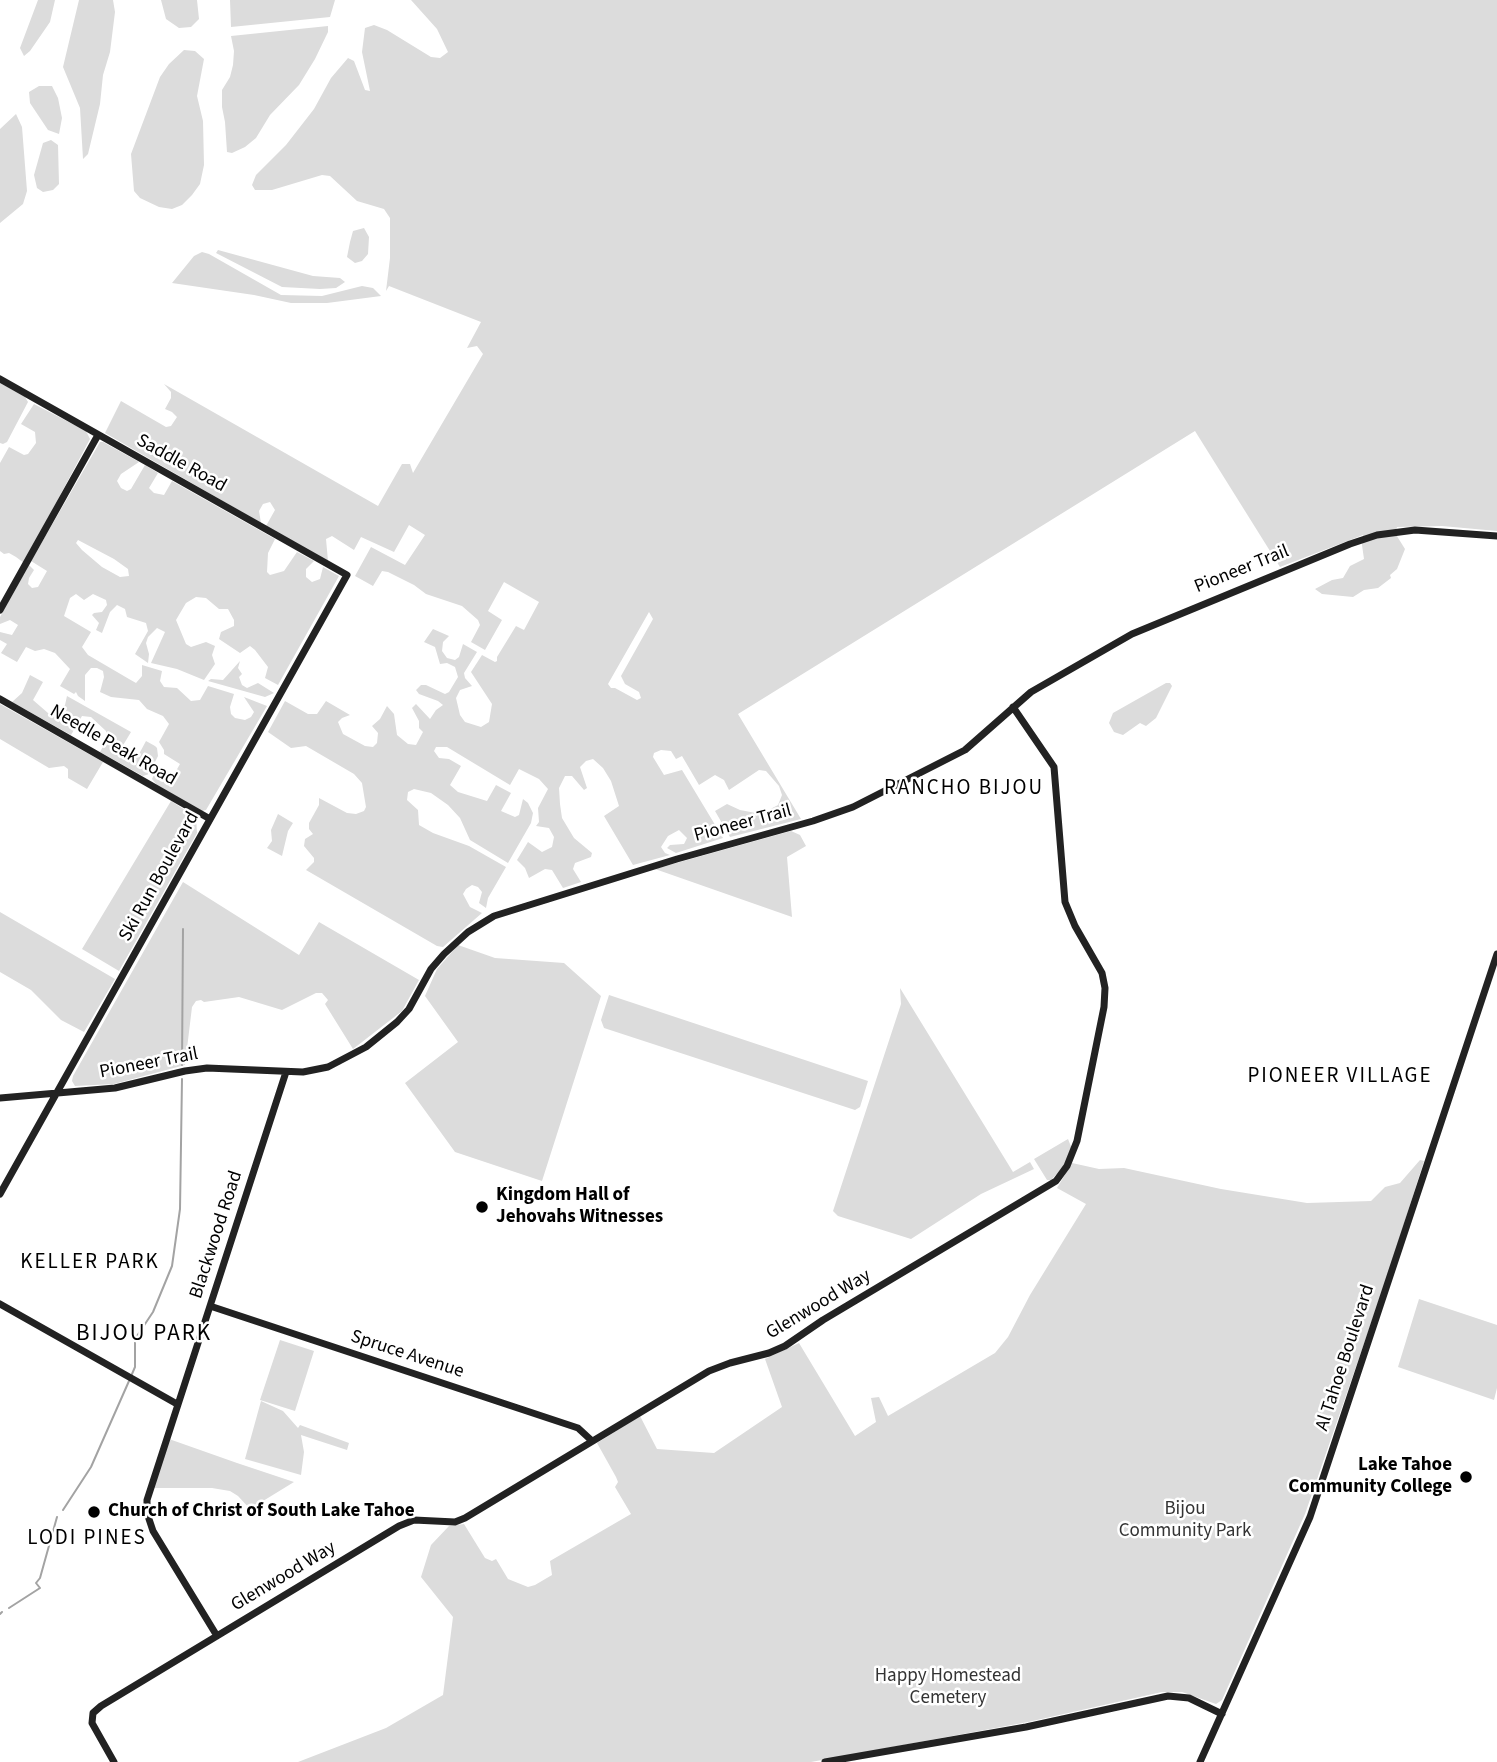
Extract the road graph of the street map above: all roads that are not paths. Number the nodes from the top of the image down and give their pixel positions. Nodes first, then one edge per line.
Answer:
1 (0, 379) edge
2 (98, 435) junction
3 (1497, 536) edge
4 (347, 575) joint
5 (0, 610) edge
6 (0, 699) edge
7 (1013, 707) junction
8 (210, 819) junction
9 (1497, 954) edge
10 (286, 1072) junction
11 (56, 1093) junction
12 (0, 1098) edge
13 (0, 1194) edge
14 (0, 1304) edge
15 (210, 1307) junction
16 (177, 1404) junction
17 (591, 1440) junction
18 (216, 1636) junction
19 (1222, 1714) junction
20 (114, 1762) edge
21 (825, 1762) edge
22 (1200, 1762) edge

1 - 2 street, Saddle Road
2 - 4 street, Saddle Road
2 - 5 street
3 - 7 street, Pioneer Trail
4 - 8 street, Ski Run Boulevard
6 - 8 street, Needle Peak Road
7 - 10 street, Pioneer Trail
7 - 17 street, Glenwood Way
8 - 11 street, Ski Run Boulevard
9 - 19 street, Al Tahoe Boulevard
10 - 11 street, Pioneer Trail
10 - 15 street, Blackwood Road
11 - 12 street, Pioneer Trail
11 - 13 street, Ski Run Boulevard
14 - 16 street
15 - 16 street, Blackwood Road
15 - 17 street, Spruce Avenue
16 - 18 street, Blackwood Road
17 - 18 street, Glenwood Way
18 - 20 street, Glenwood Way
19 - 21 street
19 - 22 street, Al Tahoe Boulevard

